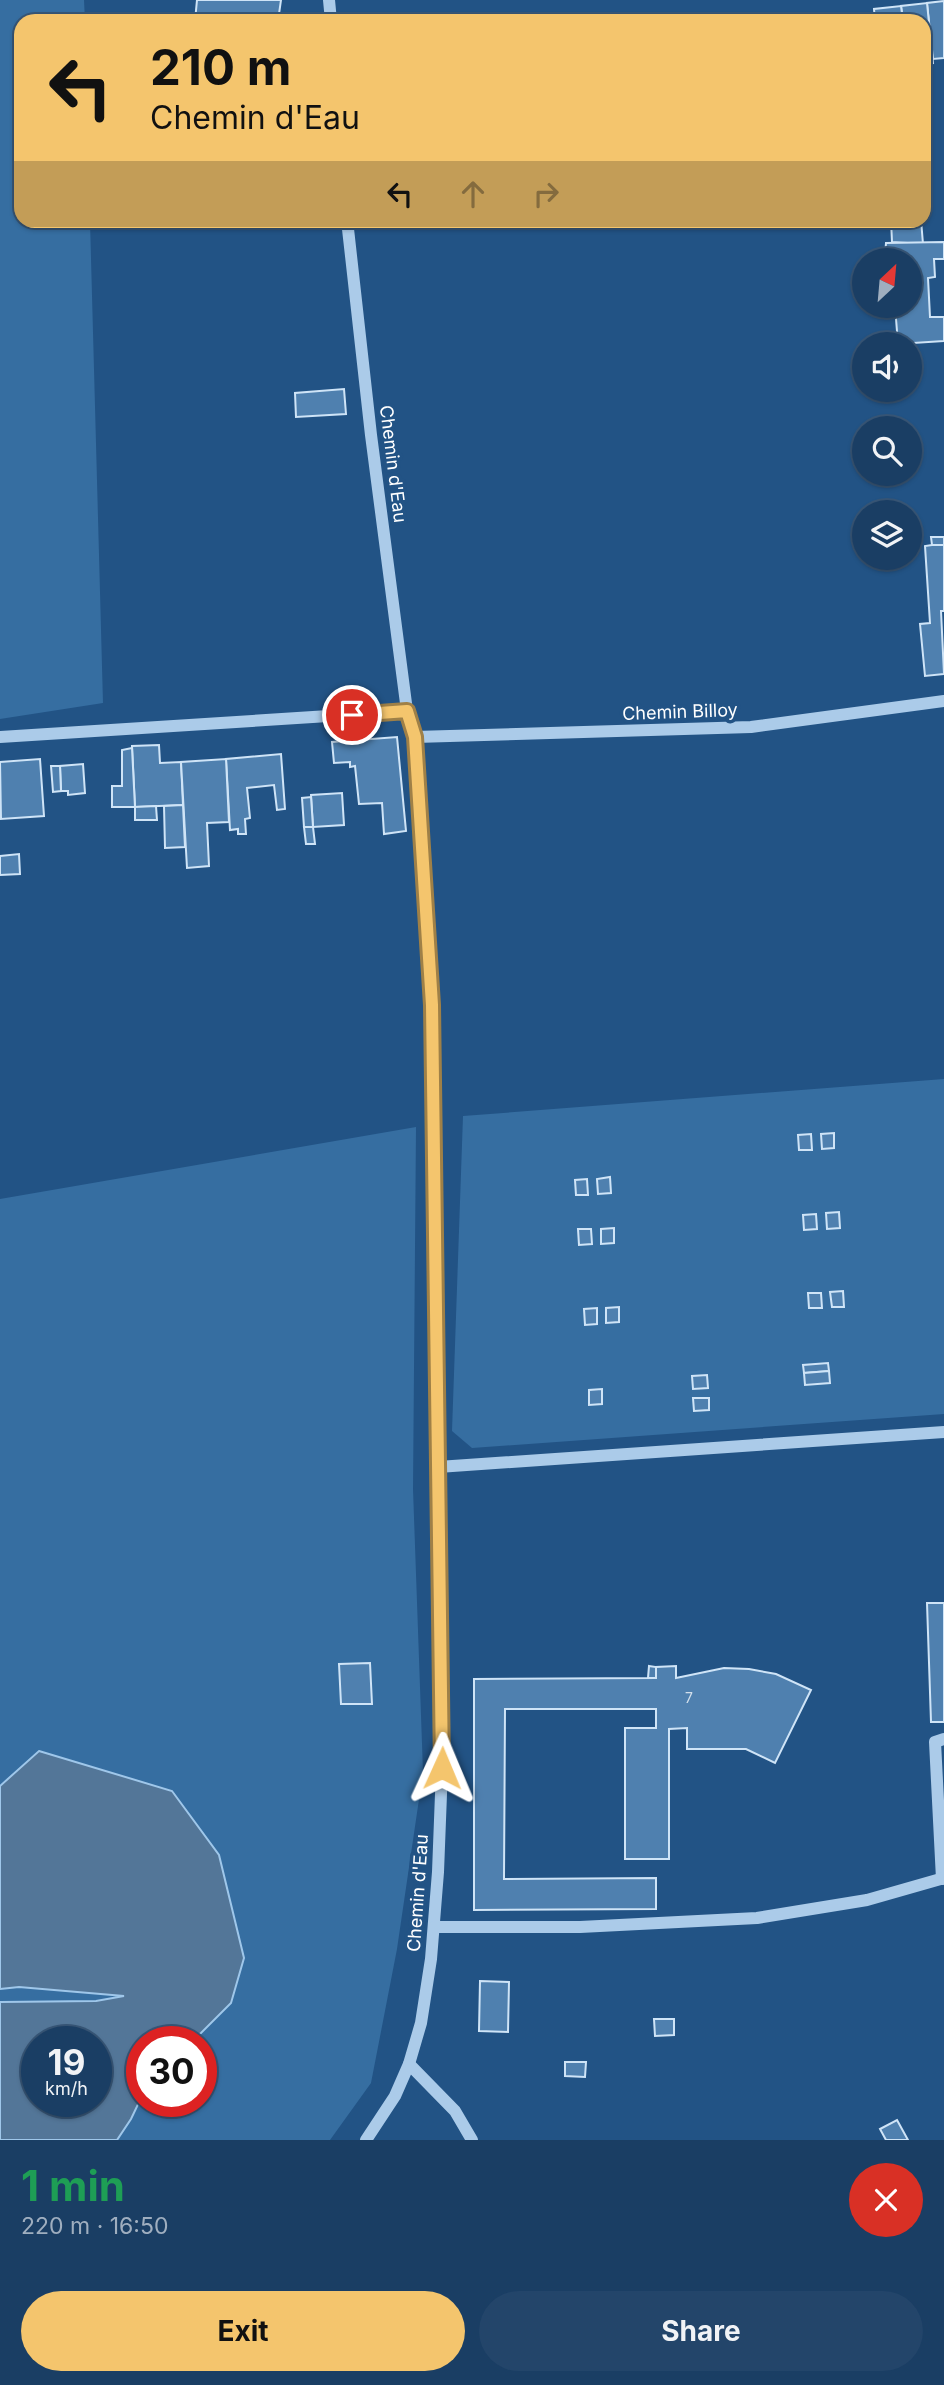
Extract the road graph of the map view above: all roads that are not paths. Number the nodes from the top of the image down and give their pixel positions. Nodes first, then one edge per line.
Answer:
1 (348, 228) edge
2 (944, 701) edge
3 (407, 711) junction
4 (0, 737) edge
5 (415, 737) junction
6 (944, 1432) edge
7 (438, 1467) junction
8 (944, 1739) edge
9 (943, 1878) edge
10 (434, 1927) junction
11 (409, 2064) junction
12 (366, 2140) edge
13 (472, 2140) edge

1 - 3 street, Chemin d'Eau
2 - 5 street, Chemin Billoy
3 - 4 street
3 - 5 street, Chemin d'Eau
5 - 7 street, Chemin d'Eau
6 - 7 street
7 - 10 street, Chemin d'Eau
8 - 9 street
9 - 10 street
10 - 11 street, Chemin d'Eau
11 - 12 street, Chemin d'Eau
11 - 13 street

